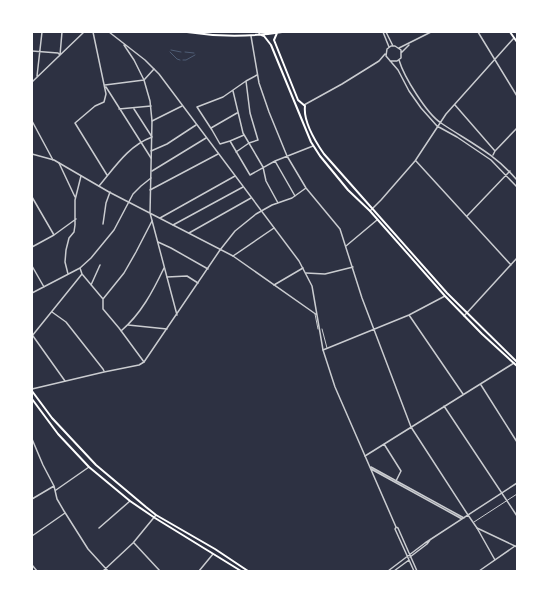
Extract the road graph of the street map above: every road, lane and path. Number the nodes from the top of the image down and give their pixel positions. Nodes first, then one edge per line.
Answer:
1 (42, 32) edge
2 (62, 32) edge
3 (84, 32) edge
4 (93, 32) edge
5 (109, 32) edge
6 (187, 32) edge
7 (193, 32) edge
8 (282, 32) edge
9 (383, 32) edge
10 (386, 32) edge
11 (431, 32) edge
12 (478, 32) edge
13 (510, 32) edge
14 (277, 33) edge
15 (200, 34) junction
16 (259, 34) junction
17 (251, 35) junction
18 (514, 38) junction
19 (517, 42) edge
20 (411, 43) junction
21 (123, 44) junction
22 (393, 46) junction
23 (389, 48) junction
24 (399, 48) junction
25 (32, 51) edge
26 (40, 51) junction
27 (401, 53) junction
28 (385, 54) junction
29 (60, 55) junction
30 (387, 58) junction
31 (494, 59) junction
32 (399, 60) junction
33 (379, 61) junction
34 (390, 62) junction
35 (154, 69) junction
36 (257, 75) junction
37 (37, 77) junction
38 (144, 80) junction
39 (246, 81) junction
40 (32, 82) edge
41 (105, 85) junction
42 (233, 91) junction
43 (517, 96) edge
44 (301, 103) junction
45 (304, 105) junction
46 (455, 105) junction
47 (151, 106) junction
48 (182, 106) junction
49 (119, 109) junction
50 (134, 109) junction
51 (297, 109) junction
52 (304, 109) junction
53 (237, 113) junction
54 (32, 121) edge
55 (152, 121) junction
56 (440, 123) junction
57 (196, 125) junction
58 (438, 126) junction
59 (211, 128) junction
60 (517, 128) edge
61 (244, 135) junction
62 (152, 137) junction
63 (206, 138) junction
64 (230, 140) junction
65 (140, 142) junction
66 (249, 143) junction
67 (313, 146) junction
68 (151, 151) junction
69 (495, 151) junction
70 (49, 152) junction
71 (236, 152) junction
72 (32, 154) edge
73 (218, 154) junction
74 (492, 155) junction
75 (287, 156) junction
76 (46, 157) junction
77 (151, 158) junction
78 (53, 160) junction
79 (276, 161) junction
80 (415, 161) junction
81 (59, 163) junction
82 (263, 168) junction
83 (152, 170) junction
84 (510, 171) junction
85 (506, 175) junction
86 (81, 176) junction
87 (108, 176) junction
88 (235, 176) junction
89 (151, 178) junction
90 (517, 180) edge
91 (99, 186) junction
92 (243, 187) junction
93 (517, 187) edge
94 (306, 188) junction
95 (150, 190) junction
96 (110, 192) junction
97 (295, 196) junction
98 (32, 197) edge
99 (76, 198) junction
100 (251, 198) junction
101 (129, 201) junction
102 (278, 203) junction
103 (373, 208) junction
104 (261, 211) junction
105 (370, 211) junction
106 (150, 213) junction
107 (467, 216) junction
108 (160, 218) junction
109 (76, 219) junction
110 (152, 220) junction
111 (378, 220) junction
112 (103, 224) dead end
113 (173, 225) junction
114 (274, 228) junction
115 (188, 233) junction
116 (54, 235) junction
117 (158, 242) junction
118 (346, 246) junction
119 (32, 247) edge
120 (220, 250) junction
121 (233, 256) junction
122 (517, 258) edge
123 (100, 265) dead end
124 (510, 265) junction
125 (32, 266) edge
126 (352, 267) junction
127 (80, 268) junction
128 (164, 268) junction
129 (303, 268) junction
130 (208, 269) junction
131 (306, 273) junction
132 (68, 274) junction
133 (82, 274) junction
134 (167, 277) junction
135 (198, 283) junction
136 (91, 285) junction
137 (274, 285) junction
138 (44, 287) junction
139 (32, 293) edge
140 (445, 296) junction
141 (103, 299) junction
142 (52, 312) junction
143 (316, 314) junction
144 (466, 314) junction
145 (177, 315) junction
146 (409, 315) junction
147 (464, 316) junction
148 (128, 326) junction
149 (167, 329) junction
150 (318, 329) dead end
151 (322, 329) dead end
152 (374, 330) junction
153 (121, 331) junction
154 (32, 336) edge
155 (327, 348) junction
156 (323, 350) junction
157 (144, 362) junction
158 (517, 362) edge
159 (514, 363) junction
160 (517, 366) edge
161 (104, 372) junction
162 (66, 381) junction
163 (480, 384) junction
164 (32, 390) edge
165 (464, 394) junction
166 (32, 399) edge
167 (444, 406) junction
168 (411, 427) junction
169 (32, 439) edge
170 (517, 442) edge
171 (384, 444) junction
172 (365, 456) junction
173 (89, 467) junction
174 (370, 467) junction
175 (372, 469) junction
176 (396, 482) junction
177 (517, 483) edge
178 (54, 486) junction
179 (56, 490) junction
180 (502, 493) junction
181 (517, 494) edge
182 (32, 500) edge
183 (507, 500) junction
184 (130, 501) junction
185 (65, 513) junction
186 (156, 515) junction
187 (468, 515) junction
188 (517, 516) edge
189 (155, 518) junction
190 (463, 518) junction
191 (473, 523) junction
192 (99, 528) dead end
193 (476, 528) junction
194 (32, 536) edge
195 (134, 543) junction
196 (516, 547) edge
197 (213, 553) junction
198 (409, 556) junction
199 (409, 560) junction
200 (495, 560) junction
201 (32, 565) edge
202 (106, 569) junction
203 (37, 571) edge
204 (103, 571) edge
205 (108, 571) edge
206 (160, 571) edge
207 (199, 571) edge
208 (241, 571) edge
209 (248, 571) edge
210 (388, 571) edge
211 (394, 571) edge
212 (415, 571) edge
213 (479, 571) edge

1 - 26 street
2 - 29 street
3 - 29 street
4 - 41 street
5 - 21 street
6 - 15 main road
7 - 15 main road
8 - 14 main road
9 - 23 street
10 - 22 street
11 - 20 street
12 - 31 street
13 - 18 main road
14 - 16 main road
14 - 44 main road
15 - 17 main road
16 - 17 main road
16 - 51 main road
17 - 36 street
18 - 19 main road
18 - 31 street
20 - 24 street
20 - 27 street
21 - 35 street
21 - 38 street
22 - 23 street
22 - 24 street
23 - 28 street
24 - 27 street
25 - 26 street
26 - 29 street
26 - 37 street
27 - 32 street
28 - 30 street
28 - 33 street
29 - 37 street
30 - 33 street
30 - 34 street
31 - 43 street
31 - 46 street
32 - 34 street
32 - 56 street
33 - 45 street
34 - 58 street
35 - 38 street
35 - 48 street
36 - 39 street
36 - 75 street
37 - 40 street
38 - 41 street
38 - 47 street
39 - 42 street
39 - 66 street
41 - 49 street
41 - 87 street
42 - 53 street
42 - 59 street
44 - 45 main road
44 - 51 main road
45 - 52 main road
46 - 56 street
46 - 69 street
47 - 50 street
47 - 55 street
48 - 55 street
48 - 57 street
49 - 50 street
49 - 65 street
50 - 62 street
51 - 52 main road
51 - 67 main road
52 - 103 main road
53 - 59 street
53 - 61 street
54 - 70 street
55 - 62 street
56 - 58 street
56 - 74 street
57 - 63 street
57 - 68 street
58 - 80 street
58 - 85 street
59 - 64 street
60 - 69 street
61 - 64 street
61 - 66 street
62 - 65 street
62 - 68 street
63 - 73 street
63 - 83 street
64 - 71 street
65 - 77 street
65 - 87 street
66 - 71 street
66 - 82 street
67 - 75 street
67 - 105 main road
68 - 77 street
69 - 74 street
70 - 76 street
70 - 78 street
71 - 82 street
72 - 76 street
73 - 88 street
73 - 95 street
74 - 84 street
75 - 79 street
75 - 94 street
76 - 78 street
77 - 83 street
78 - 81 street
79 - 82 street
79 - 97 street
80 - 103 street
80 - 107 street
81 - 86 street
81 - 99 street
82 - 102 street
83 - 89 street
84 - 85 street
84 - 90 street
85 - 93 street
85 - 107 street
86 - 91 street
86 - 99 street
87 - 91 street
88 - 92 street
88 - 108 street
89 - 95 street
89 - 101 street
91 - 96 street
92 - 100 street
92 - 113 street
94 - 97 street
94 - 118 street
95 - 106 street
96 - 101 street
96 - 112 street
97 - 102 street
98 - 116 street
99 - 109 street
100 - 104 street
100 - 115 street
101 - 106 street
101 - 127 street
102 - 104 street
103 - 105 street
103 - 144 main road
104 - 114 street
104 - 120 street
105 - 111 main road
106 - 108 street
106 - 110 street
107 - 124 street
108 - 113 street
109 - 116 street
109 - 132 street
110 - 117 street
110 - 141 street
111 - 118 street
111 - 140 main road
113 - 115 street
114 - 121 street
114 - 129 street
115 - 120 street
116 - 119 street
117 - 128 street
117 - 130 street
118 - 126 street
120 - 121 street
120 - 130 street
121 - 137 street
122 - 124 street
123 - 136 street
124 - 144 street
125 - 138 street
126 - 131 street
126 - 152 street
127 - 132 street
127 - 133 street
128 - 134 street
128 - 148 street
129 - 131 street
129 - 137 street
130 - 135 street
131 - 143 street
132 - 138 street
133 - 136 street
133 - 142 street
134 - 135 street
134 - 145 street
135 - 145 street
136 - 141 street
137 - 143 street
138 - 139 street
140 - 146 street
140 - 147 main road
141 - 153 street
142 - 154 street
142 - 161 street
143 - 150 street
143 - 156 street
144 - 147 street
144 - 158 main road
145 - 149 street
146 - 152 street
146 - 165 street
147 - 159 main road
148 - 149 street
148 - 153 street
149 - 157 street
151 - 155 street
152 - 155 street
152 - 168 street
153 - 157 street
154 - 162 street
155 - 156 street
156 - 172 street
157 - 161 street
159 - 160 main road
159 - 163 street
161 - 162 street
162 - 164 street
163 - 165 street
163 - 170 street
164 - 186 main road
165 - 167 street
166 - 173 main road
167 - 168 street
167 - 180 street
168 - 171 street
168 - 187 street
169 - 178 street
171 - 172 street
171 - 176 street
172 - 174 street
173 - 179 street
173 - 184 main road
174 - 175 street
174 - 176 street
175 - 176 street
175 - 198 street
176 - 190 street
177 - 180 street
178 - 179 street
178 - 182 street
179 - 185 street
180 - 183 street
180 - 187 street
181 - 183 street
183 - 188 street
183 - 191 street
184 - 189 main road
184 - 192 street
185 - 194 street
185 - 202 street
186 - 189 street
186 - 209 main road
187 - 190 street
187 - 191 street
189 - 195 street
189 - 197 main road
190 - 198 street
191 - 193 street
193 - 196 street
193 - 200 street
195 - 202 street
195 - 206 street
196 - 200 street
197 - 207 street
197 - 208 main road
198 - 199 street
198 - 210 street
198 - 212 street
199 - 211 street
199 - 212 street
200 - 213 street
201 - 203 street
202 - 204 street
202 - 205 street

